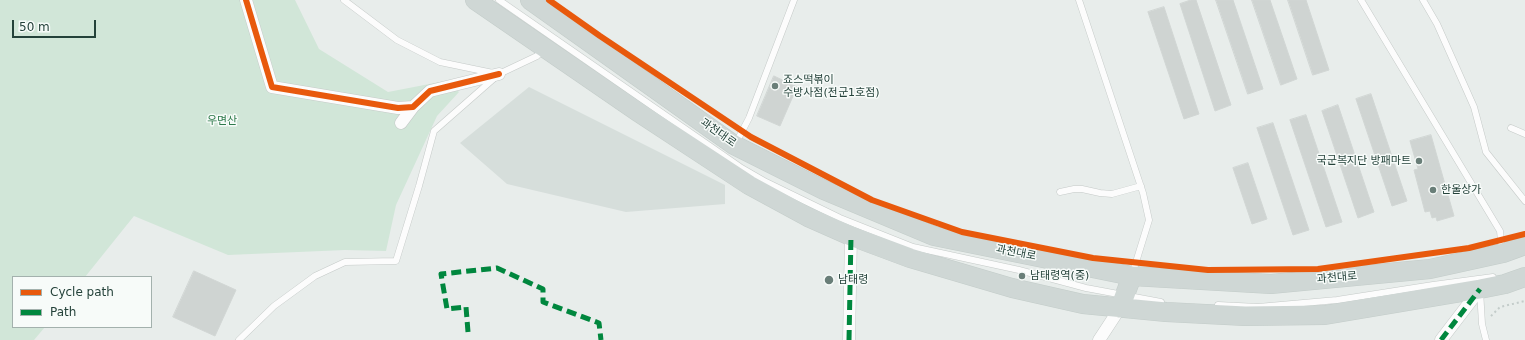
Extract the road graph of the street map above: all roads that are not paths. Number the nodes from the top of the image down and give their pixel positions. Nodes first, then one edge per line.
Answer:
1 (246, 0) edge
2 (344, 0) edge
3 (475, 0) edge
4 (500, 0) edge
5 (530, 0) edge
6 (795, 0) edge
7 (1079, 0) edge
8 (1361, 0) edge
9 (1423, 0) edge
10 (552, 35) junction
11 (499, 74) junction
12 (413, 107) junction
13 (401, 123) dead end
14 (1511, 128) dead end
15 (1525, 134) edge
16 (734, 145) junction
17 (1141, 186) junction
18 (1060, 192) dead end
19 (1525, 201) edge
20 (851, 236) junction
21 (1525, 246) edge
22 (1503, 253) junction
23 (1132, 276) junction
24 (1525, 277) edge
25 (1502, 280) junction
26 (1480, 289) junction
27 (1122, 302) junction
28 (1168, 304) dead end
29 (1213, 305) dead end
30 (239, 340) edge
31 (849, 340) edge
32 (1099, 340) edge
33 (1441, 340) edge
34 (1486, 340) edge

1 - 12 street
2 - 11 lane
3 - 10 main road, 과천대로
4 - 10 lane
5 - 10 main road
6 - 16 lane
7 - 17 lane
8 - 22 lane
9 - 19 lane
10 - 11 lane
10 - 16 main road, 과천대로
10 - 20 main road, 과천대로
10 - 27 lane
11 - 12 street
11 - 30 lane
12 - 13 street
14 - 15 lane
16 - 23 main road, 과천대로
17 - 18 lane
17 - 23 lane
20 - 27 main road, 과천대로
20 - 31 street
21 - 22 main road, 과천대로
22 - 23 main road, 과천대로
22 - 25 main road
23 - 27 main road
24 - 25 main road, 과천대로
25 - 26 main road, 과천대로
25 - 29 lane
26 - 27 main road, 과천대로
26 - 33 street
26 - 34 lane
27 - 28 lane
27 - 32 street

